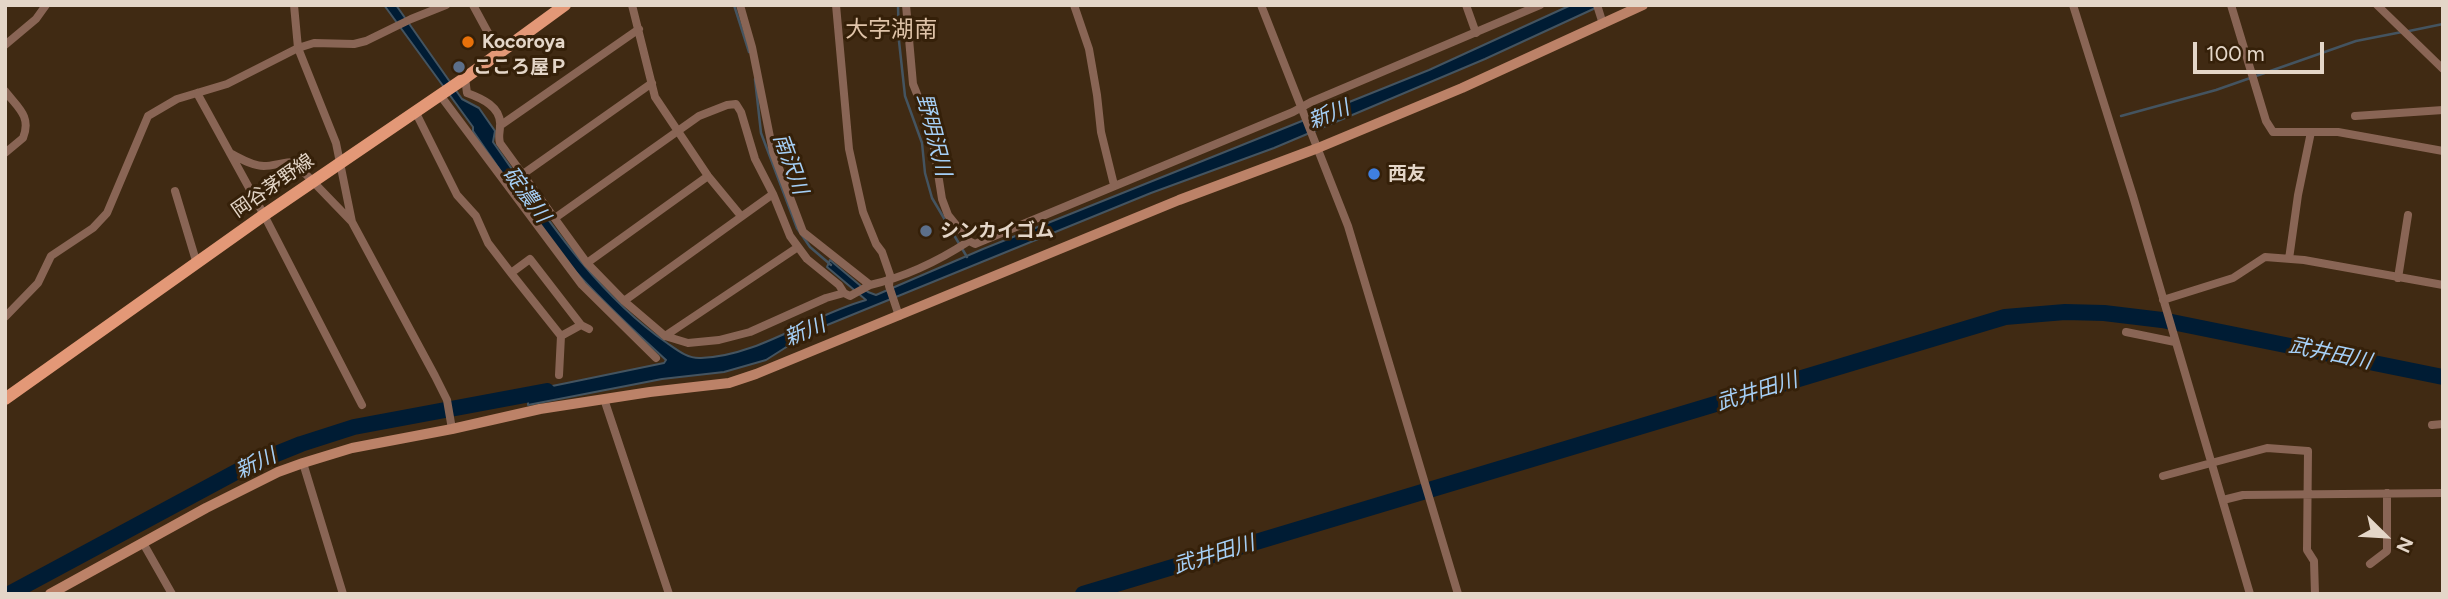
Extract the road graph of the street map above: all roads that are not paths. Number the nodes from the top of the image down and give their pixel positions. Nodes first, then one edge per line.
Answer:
1 (46, 5) edge
2 (294, 5) edge
3 (446, 5) edge
4 (473, 5) edge
5 (632, 5) edge
6 (740, 5) edge
7 (836, 5) edge
8 (906, 5) edge
9 (1074, 5) edge
10 (1261, 5) edge
11 (1466, 5) edge
12 (1540, 5) edge
13 (1643, 5) edge
14 (2073, 5) edge
15 (2231, 5) edge
16 (2377, 5) edge
17 (558, 7) edge
18 (1600, 14) edge
19 (639, 29) junction
20 (1476, 33) junction
21 (5, 45) edge
22 (298, 48) junction
23 (499, 53) junction
24 (2443, 69) edge
25 (461, 81) junction
26 (652, 83) junction
27 (5, 91) edge
28 (197, 93) junction
29 (441, 94) junction
30 (1303, 109) junction
31 (2443, 110) edge
32 (415, 111) junction
33 (2355, 116) dead end
34 (501, 125) junction
35 (677, 131) junction
36 (2311, 132) junction
37 (1316, 143) junction
38 (2443, 151) edge
39 (230, 152) junction
40 (5, 153) edge
41 (340, 163) junction
42 (523, 174) junction
43 (708, 176) junction
44 (312, 182) junction
45 (1114, 185) junction
46 (175, 191) dead end
47 (773, 194) junction
48 (264, 215) junction
49 (2408, 215) dead end
50 (741, 216) junction
51 (555, 218) junction
52 (352, 222) junction
53 (969, 241) junction
54 (798, 247) junction
55 (2289, 259) junction
56 (587, 263) junction
57 (197, 264) junction
58 (511, 273) junction
59 (2398, 278) junction
60 (889, 283) junction
61 (870, 285) junction
62 (2443, 285) edge
63 (844, 293) junction
64 (2163, 300) junction
65 (624, 301) junction
66 (897, 311) junction
67 (5, 317) edge
68 (2126, 332) dead end
69 (561, 336) junction
70 (665, 336) junction
71 (2174, 340) junction
72 (656, 358) dead end
73 (559, 375) dead end
74 (604, 399) junction
75 (5, 400) edge
76 (362, 405) dead end
77 (452, 423) junction
78 (2443, 424) edge
79 (2432, 425) dead end
80 (303, 463) junction
81 (2212, 464) junction
82 (2163, 476) dead end
83 (2387, 493) junction
84 (2443, 493) edge
85 (2308, 494) junction
86 (2223, 500) junction
87 (143, 543) junction
88 (2370, 564) dead end
89 (50, 594) edge
90 (172, 594) edge
91 (343, 594) edge
92 (669, 594) edge
93 (1458, 594) edge
94 (2250, 594) edge
95 (2315, 594) edge

1 - 21 street
2 - 22 street
3 - 22 street
4 - 23 street
5 - 19 street
6 - 61 street
7 - 60 street
8 - 53 street
9 - 45 street
10 - 30 street
11 - 20 street
12 - 20 street
13 - 18 street
14 - 64 street
15 - 36 street
16 - 24 street
17 - 23 main road, 岡谷茅野線
18 - 37 street
19 - 26 street
19 - 34 street
20 - 30 street
22 - 28 street
22 - 41 street
23 - 25 main road, 岡谷茅野線
25 - 29 main road, 岡谷茅野線
25 - 34 street
26 - 35 street
26 - 42 street
27 - 40 street
28 - 39 street
28 - 67 street
29 - 32 main road, 岡谷茅野線
29 - 72 street
30 - 37 street
30 - 45 street
31 - 33 street
32 - 41 main road, 岡谷茅野線
32 - 58 street
34 - 42 street
35 - 43 street
35 - 47 street
35 - 51 street
36 - 38 street
36 - 55 street
37 - 66 street
37 - 93 street
39 - 44 street
39 - 48 street
41 - 44 main road, 岡谷茅野線
41 - 52 street
42 - 51 street
43 - 50 street
43 - 56 street
44 - 48 main road, 岡谷茅野線
44 - 52 street
45 - 53 street
46 - 57 street
47 - 50 street
47 - 54 street
48 - 57 main road, 岡谷茅野線
48 - 76 street
49 - 59 street
50 - 65 street
51 - 56 street
52 - 77 street
53 - 60 street
54 - 63 street
54 - 70 street
55 - 59 street
55 - 64 street
56 - 65 street
57 - 75 main road, 岡谷茅野線
58 - 69 street
58 - 69 street
59 - 62 street
60 - 61 street
60 - 66 street
61 - 63 street
63 - 70 street
64 - 71 street
65 - 70 street
66 - 74 street
68 - 71 street
69 - 73 street
71 - 81 street
74 - 77 street
74 - 92 street
77 - 80 street
78 - 79 street
80 - 87 street
80 - 91 street
81 - 82 street
81 - 85 street
81 - 86 street
83 - 84 street
83 - 85 street
83 - 88 street
85 - 86 street
85 - 95 street
86 - 94 street
87 - 89 street
87 - 90 street

